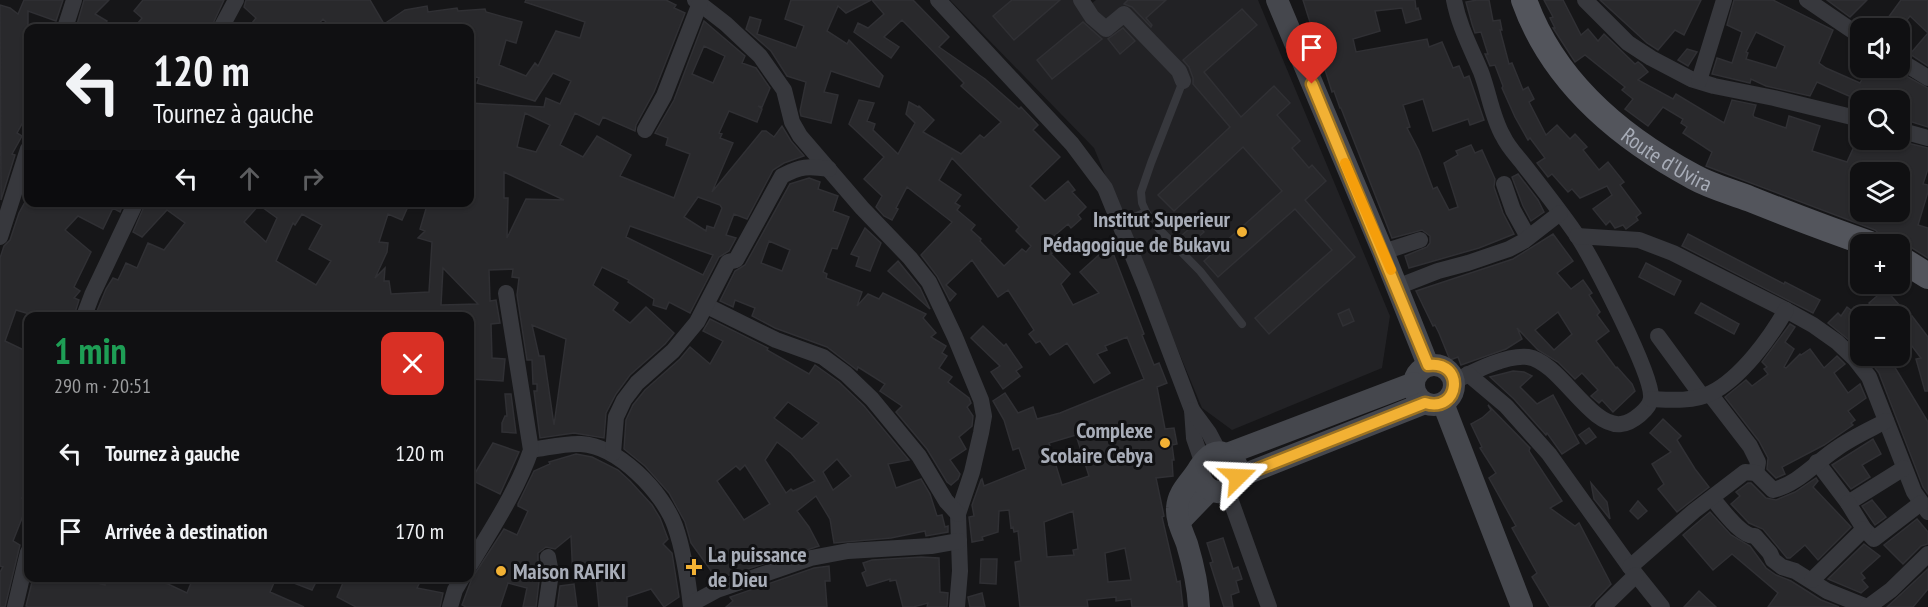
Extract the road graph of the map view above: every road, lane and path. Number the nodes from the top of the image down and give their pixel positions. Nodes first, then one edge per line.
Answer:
1 (74, 0) edge
2 (236, 0) edge
3 (938, 0) edge
4 (1081, 0) edge
5 (1277, 0) edge
6 (1454, 0) edge
7 (1524, 0) edge
8 (1585, 0) edge
9 (1724, 0) edge
10 (1807, 0) edge
11 (698, 1) edge
12 (65, 24) edge
13 (222, 24) edge
14 (1850, 29) edge
15 (1910, 67) edge
16 (1928, 78) edge
17 (1183, 81) joint
18 (1699, 81) junction
19 (1850, 117) edge
20 (645, 130) dead end
21 (1910, 133) edge
22 (1928, 138) edge
23 (24, 162) edge
24 (829, 169) junction
25 (1504, 184) dead end
26 (134, 207) edge
27 (1146, 212) junction
28 (1560, 213) junction
29 (1119, 224) junction
30 (1577, 236) junction
31 (1850, 236) edge
32 (0, 237) edge
33 (1528, 237) junction
34 (1420, 240) dead end
35 (1383, 252) junction
36 (1910, 265) edge
37 (1928, 276) edge
38 (1397, 287) junction
39 (506, 293) dead end
40 (706, 306) junction
41 (1786, 310) junction
42 (86, 312) edge
43 (1242, 324) dead end
44 (1658, 336) dead end
45 (1428, 365) junction
46 (1462, 377) junction
47 (1414, 383) junction
48 (1706, 395) junction
49 (1651, 399) junction
50 (1434, 403) junction
51 (1886, 421) junction
52 (531, 450) junction
53 (613, 453) junction
54 (1212, 459) junction
55 (1817, 462) junction
56 (1904, 468) junction
57 (1756, 473) junction
58 (1225, 486) junction
59 (1712, 498) junction
60 (1848, 502) junction
61 (1924, 508) edge
62 (958, 514) junction
63 (1179, 522) junction
64 (1864, 529) junction
65 (959, 541) junction
66 (1928, 554) edge
67 (548, 557) dead end
68 (474, 558) edge
69 (24, 569) edge
70 (1633, 571) junction
71 (1812, 580) junction
72 (460, 582) edge
73 (691, 605) edge
74 (15, 607) edge
75 (450, 607) edge
76 (546, 607) edge
77 (957, 607) edge
78 (1199, 607) edge
79 (1269, 607) edge
80 (1522, 607) edge
81 (1603, 607) edge
82 (1662, 607) edge
83 (1867, 607) edge

1 - 12 street
2 - 13 street
3 - 29 street
4 - 17 street
5 - 35 street
6 - 28 street
7 - 31 main road, Route d'Uvira
8 - 18 street
9 - 18 street
10 - 14 street
11 - 20 street
11 - 24 street
15 - 16 street
17 - 27 lane
18 - 19 street
21 - 22 street
23 - 32 street
24 - 40 street
24 - 62 street
25 - 33 street
26 - 42 street
27 - 29 lane
27 - 43 lane
28 - 30 street
28 - 33 street
29 - 54 street
30 - 41 street
30 - 49 street
33 - 38 street
34 - 35 street
35 - 38 street
36 - 37 main road
38 - 45 street
39 - 52 street
40 - 53 street
40 - 62 street
41 - 48 street
41 - 51 street
44 - 48 street
45 - 46 street
45 - 47 street
46 - 49 street
46 - 50 street
46 - 70 street
47 - 50 street
47 - 54 street
48 - 49 street
48 - 57 street
50 - 58 street
50 - 80 street
51 - 55 street
51 - 56 street
52 - 53 street
52 - 68 street
53 - 73 street
54 - 58 street
54 - 58 street
54 - 63 street
55 - 57 street
55 - 60 street
56 - 60 street
56 - 61 street
57 - 59 street
58 - 63 street
58 - 79 street
59 - 70 street
59 - 71 street
60 - 64 street
61 - 64 street
62 - 65 street
63 - 78 street
64 - 71 street
65 - 73 street
65 - 77 street
66 - 83 street
67 - 76 street
69 - 74 street
70 - 81 street
70 - 82 street
71 - 83 street
72 - 75 street

